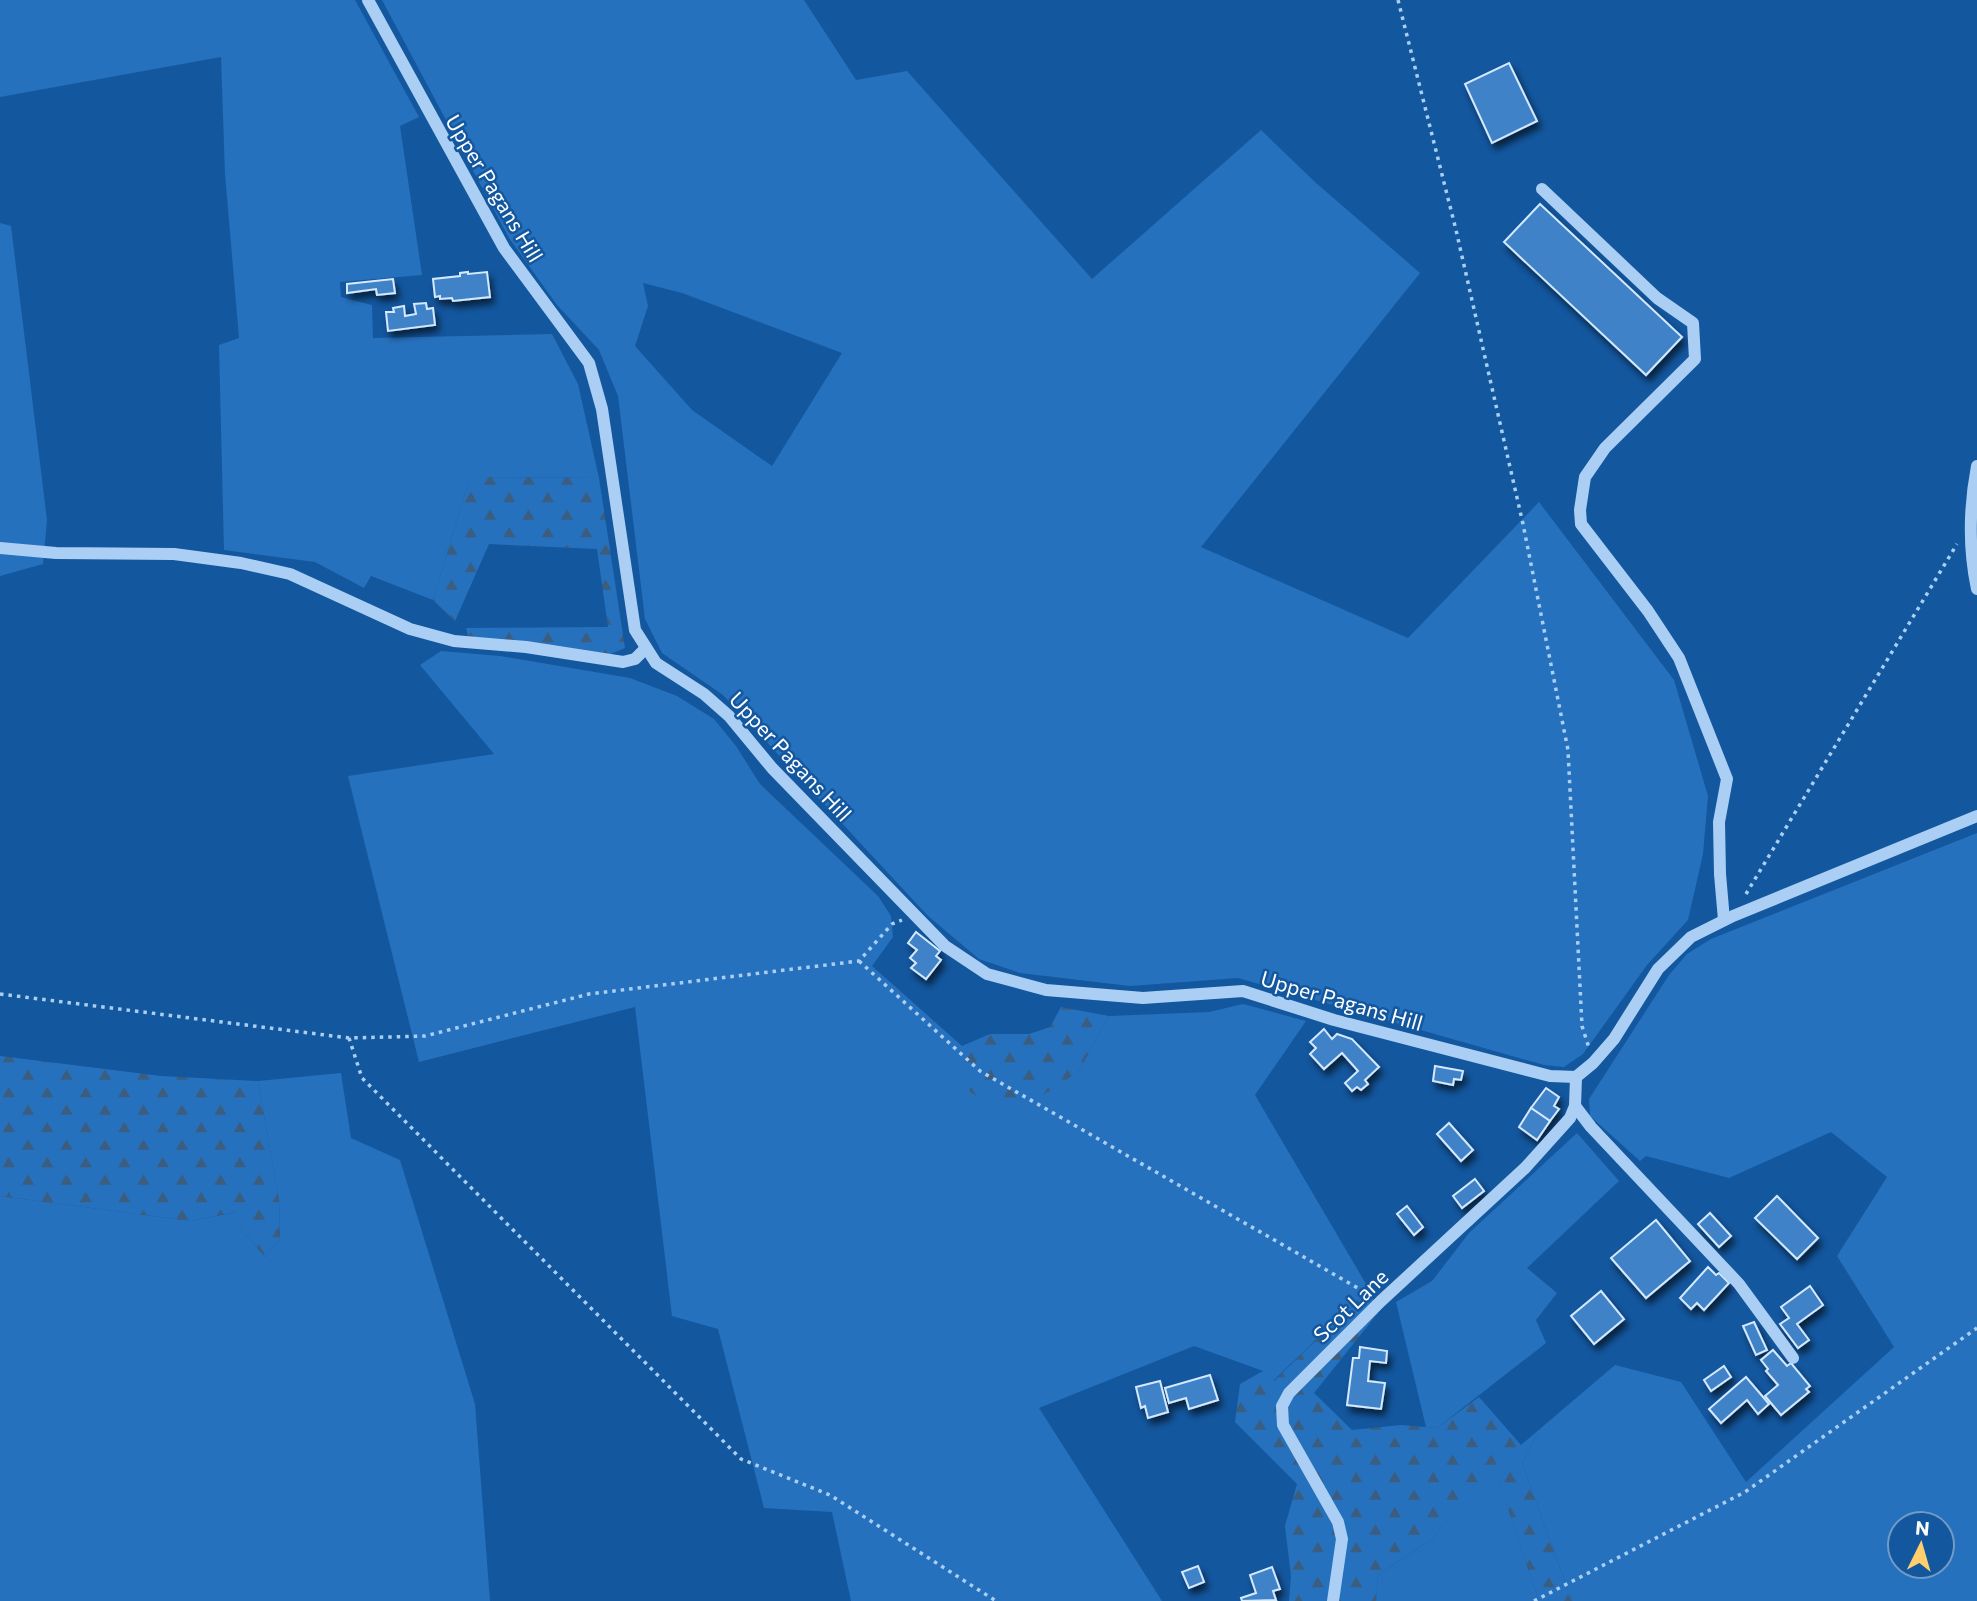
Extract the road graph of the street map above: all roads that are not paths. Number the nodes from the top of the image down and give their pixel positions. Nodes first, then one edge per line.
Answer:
1 (368, 0) edge
2 (1542, 189) dead end
3 (1977, 466) edge
4 (0, 548) edge
5 (1977, 589) edge
6 (646, 648) junction
7 (1977, 816) edge
8 (1728, 918) junction
9 (1576, 1077) junction
10 (1575, 1106) junction
11 (1793, 1358) dead end
12 (1333, 1601) edge

1 - 6 street, Upper Pagans Hill
2 - 8 street
3 - 5 street
4 - 6 street
6 - 9 street, Upper Pagans Hill
7 - 8 street
8 - 9 street
9 - 10 street
10 - 11 street
10 - 12 street, Scot Lane

